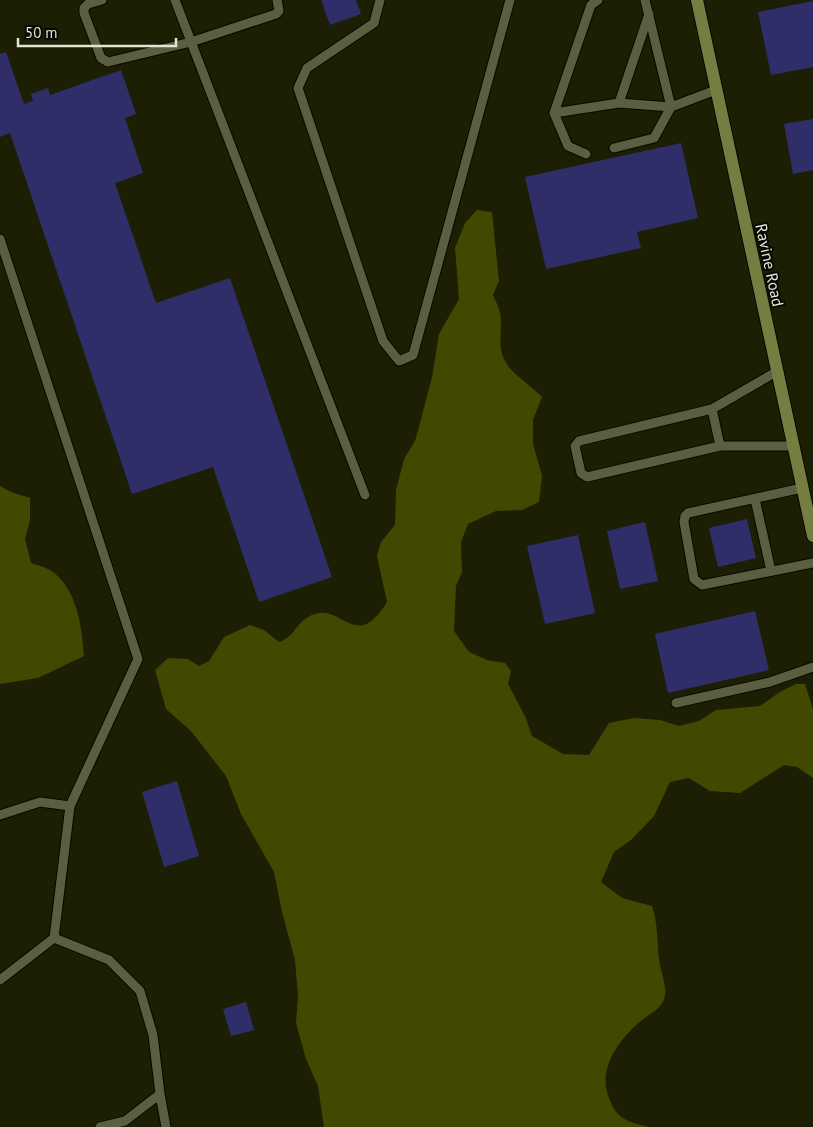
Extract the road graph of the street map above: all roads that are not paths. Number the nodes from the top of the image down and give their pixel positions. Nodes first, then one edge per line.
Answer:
1 (102, 0) edge
2 (175, 0) edge
3 (277, 0) edge
4 (380, 0) edge
5 (510, 0) edge
6 (598, 0) edge
7 (645, 0) edge
8 (697, 0) edge
9 (648, 14) junction
10 (191, 42) junction
11 (716, 90) junction
12 (619, 103) junction
13 (671, 107) junction
14 (554, 113) junction
15 (614, 148) dead end
16 (586, 154) dead end
17 (0, 239) edge
18 (776, 372) junction
19 (712, 409) junction
20 (720, 446) junction
21 (793, 446) junction
22 (802, 488) junction
23 (366, 495) dead end
24 (755, 500) junction
25 (813, 536) edge
26 (813, 563) edge
27 (771, 571) junction
28 (813, 667) edge
29 (676, 703) dead end
30 (70, 806) junction
31 (0, 815) edge
32 (54, 938) junction
33 (0, 980) edge
34 (160, 1094) junction
35 (100, 1127) edge
36 (166, 1127) edge

1 - 10 lane
2 - 10 lane
3 - 10 lane
4 - 5 lane
6 - 14 lane
7 - 9 lane
8 - 11 street, Ravine Road
9 - 12 lane
9 - 13 lane
10 - 23 lane
11 - 13 lane
11 - 18 street, Ravine Road
12 - 13 lane
12 - 14 lane
13 - 15 lane
14 - 16 lane
17 - 30 lane
18 - 19 lane
18 - 21 street, Ravine Road
19 - 20 lane
19 - 20 lane
20 - 21 lane
21 - 22 street, Ravine Road
22 - 24 lane
22 - 25 street, Ravine Road
24 - 27 lane
24 - 27 lane
26 - 27 lane
28 - 29 lane
30 - 31 lane
30 - 32 lane
32 - 33 lane
32 - 34 lane
34 - 35 lane
34 - 36 lane

